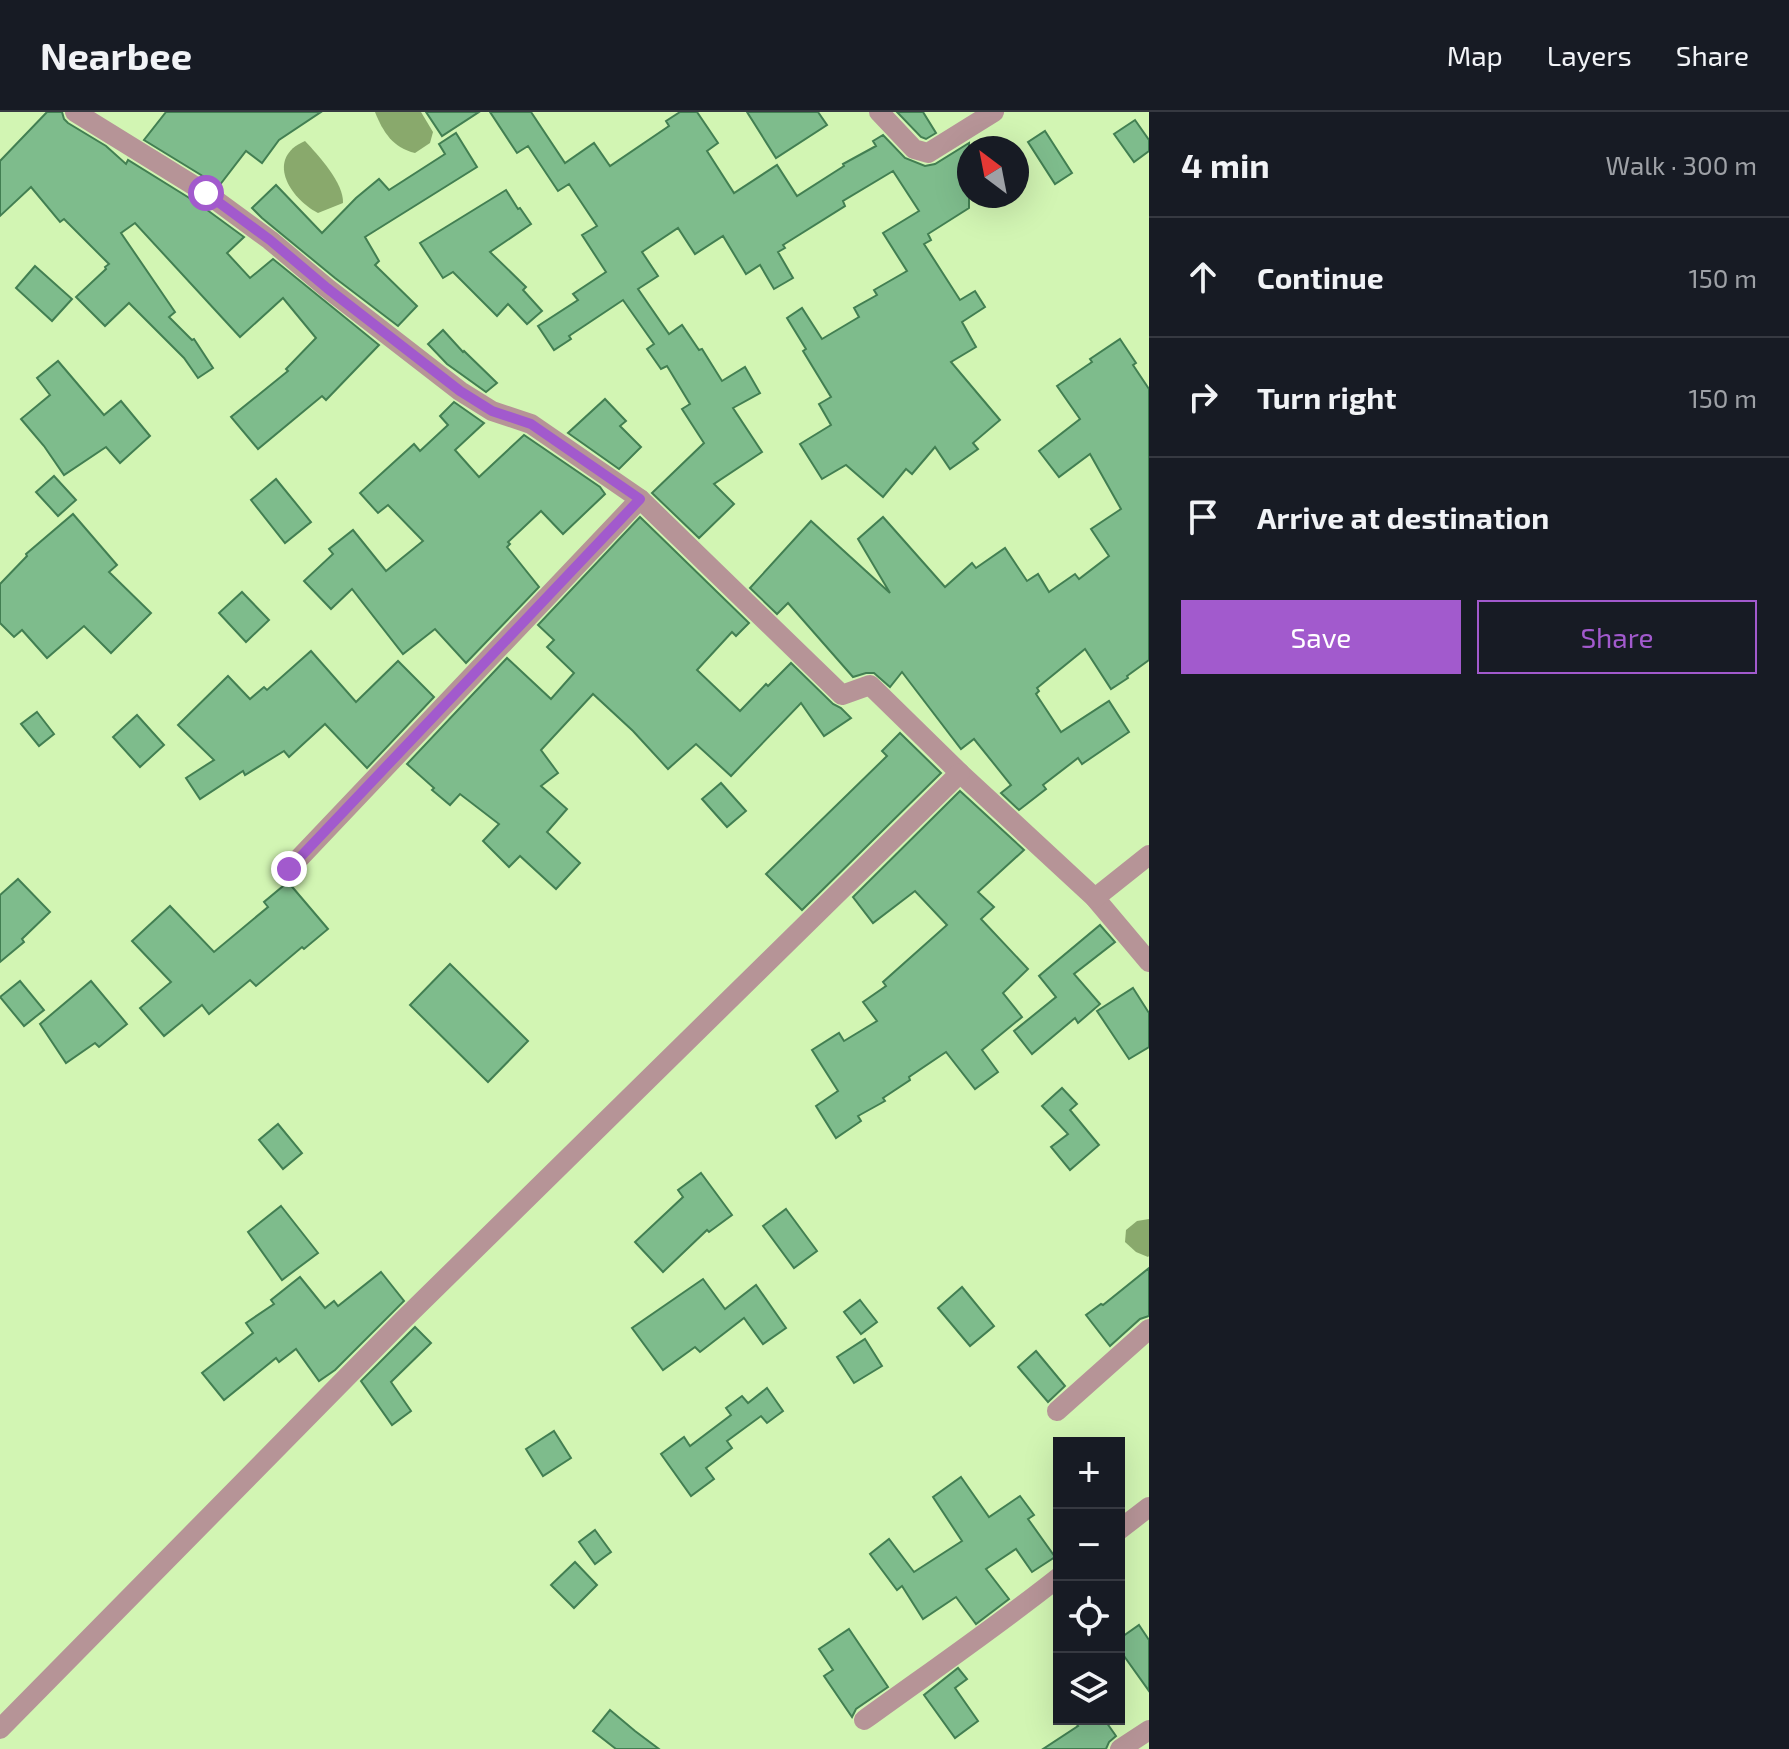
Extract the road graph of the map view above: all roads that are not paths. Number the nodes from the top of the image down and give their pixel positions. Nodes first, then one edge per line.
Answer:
1 (75, 112) edge
2 (879, 112) edge
3 (994, 112) edge
4 (640, 499) junction
5 (960, 773) junction
6 (1149, 855) edge
7 (289, 869) dead end
8 (1095, 898) junction
9 (1149, 962) edge
10 (1149, 1329) edge
11 (1057, 1411) dead end
12 (1149, 1507) edge
13 (1125, 1525) edge
14 (1054, 1581) edge
15 (864, 1720) dead end
16 (0, 1729) edge
17 (1149, 1730) edge
18 (1120, 1749) edge

1 - 4 street
2 - 3 street
4 - 5 street
4 - 7 street
5 - 8 street
5 - 16 street
6 - 8 street
8 - 9 street
10 - 11 street
12 - 13 street
14 - 15 street
17 - 18 street

